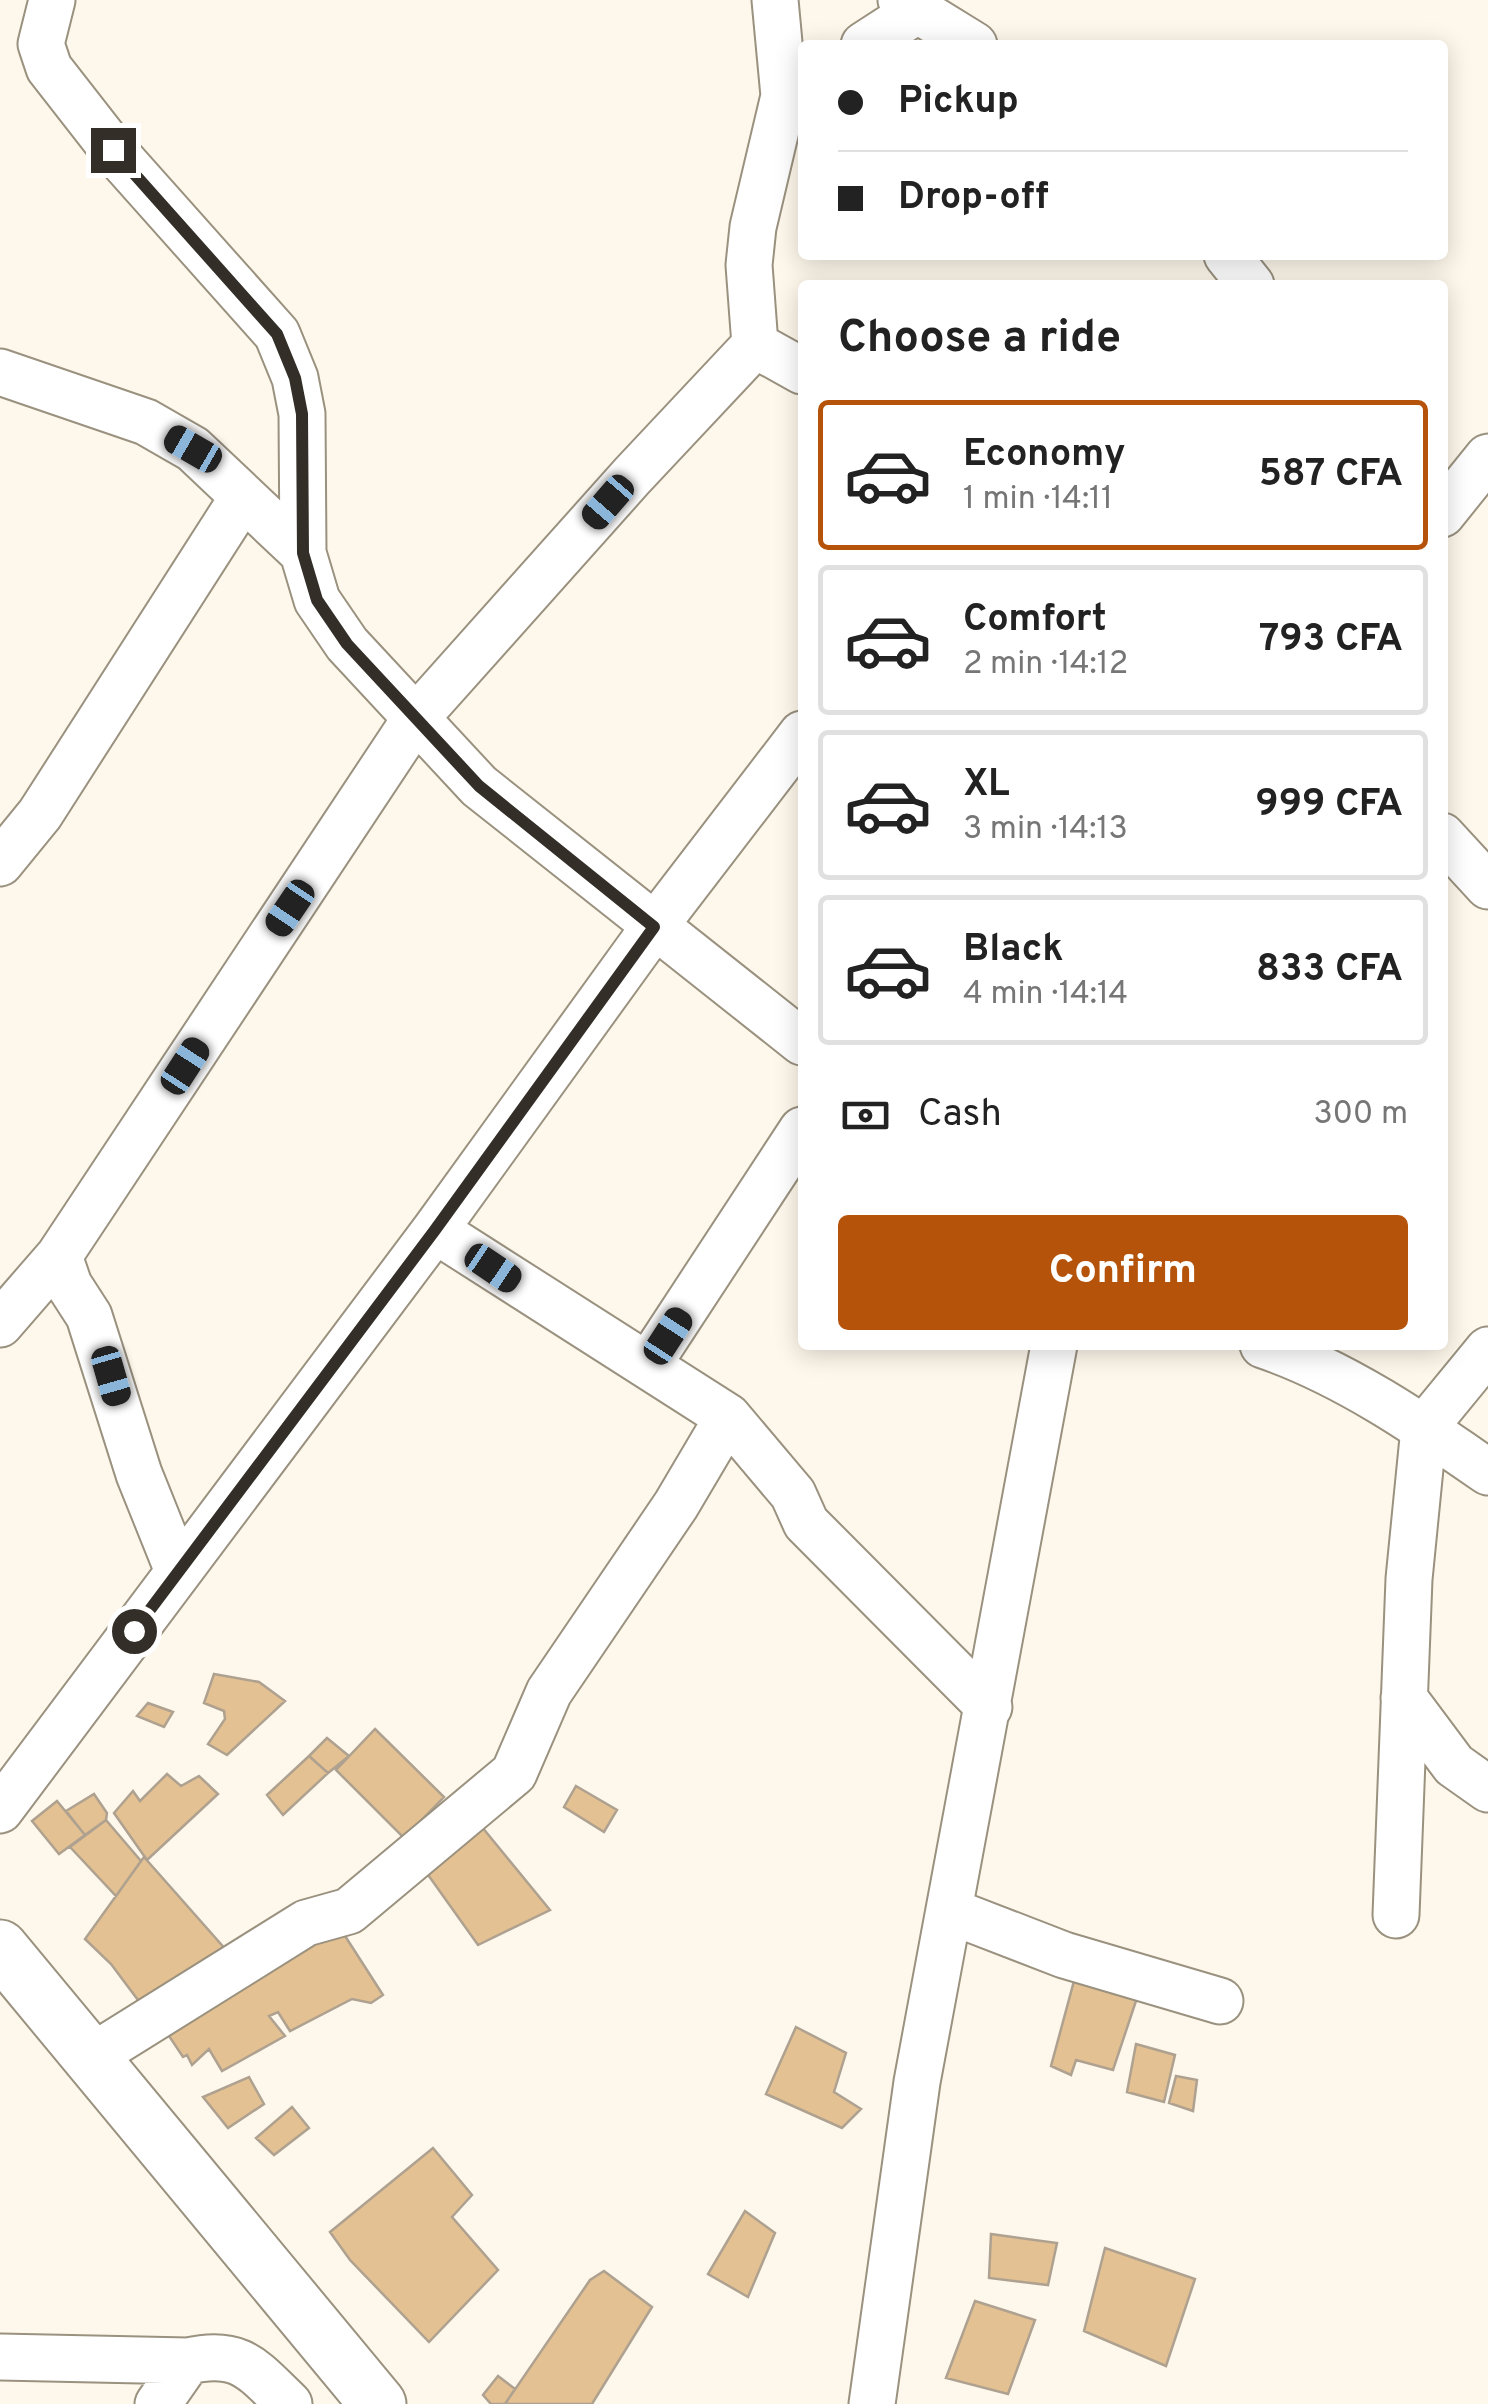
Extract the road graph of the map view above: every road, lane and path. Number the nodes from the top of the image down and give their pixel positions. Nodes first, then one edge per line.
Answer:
1 (52, 0) edge
2 (776, 0) edge
3 (909, 5) edge
4 (870, 40) edge
5 (966, 40) edge
6 (793, 90) edge
7 (1231, 260) edge
8 (1246, 280) edge
9 (755, 346) junction
10 (798, 370) edge
11 (0, 372) edge
12 (1488, 457) edge
13 (244, 496) junction
14 (1448, 507) edge
15 (303, 553) junction
16 (416, 719) junction
17 (798, 739) edge
18 (1448, 843) edge
19 (0, 863) edge
20 (1488, 886) edge
21 (654, 927) junction
22 (798, 1039) edge
23 (798, 1136) edge
24 (435, 1230) junction
25 (59, 1256) junction
26 (0, 1324) edge
27 (1053, 1350) edge
28 (1279, 1350) edge
29 (1488, 1350) edge
30 (648, 1365) junction
31 (728, 1417) junction
32 (1424, 1428) junction
33 (1488, 1472) edge
34 (178, 1572) junction
35 (1404, 1698) junction
36 (989, 1707) junction
37 (1488, 1789) edge
38 (0, 1810) edge
39 (950, 1911) junction
40 (1396, 1915) dead end
41 (0, 1948) edge
42 (1220, 2001) dead end
43 (88, 2059) junction
44 (0, 2357) edge
45 (188, 2360) junction
46 (158, 2404) edge
47 (288, 2404) edge
48 (378, 2404) edge
49 (872, 2404) edge

1 - 15 street
2 - 6 street
3 - 4 street
3 - 5 street
6 - 9 street
7 - 8 street
9 - 10 street
9 - 16 street
11 - 13 street
12 - 14 street
13 - 15 street
13 - 19 street
15 - 16 street
16 - 21 street
16 - 25 street
17 - 21 street
18 - 20 street
21 - 22 street
21 - 24 street
23 - 30 street
24 - 30 street
24 - 34 street
25 - 26 street
25 - 34 street
27 - 36 street
28 - 32 street
29 - 32 street
30 - 31 street
31 - 36 street
31 - 43 street
32 - 33 street
32 - 35 street
34 - 38 street
35 - 37 street
35 - 40 street
36 - 39 street
39 - 42 street
39 - 49 street
41 - 43 street
43 - 48 street
44 - 45 street
45 - 46 street
45 - 47 street

